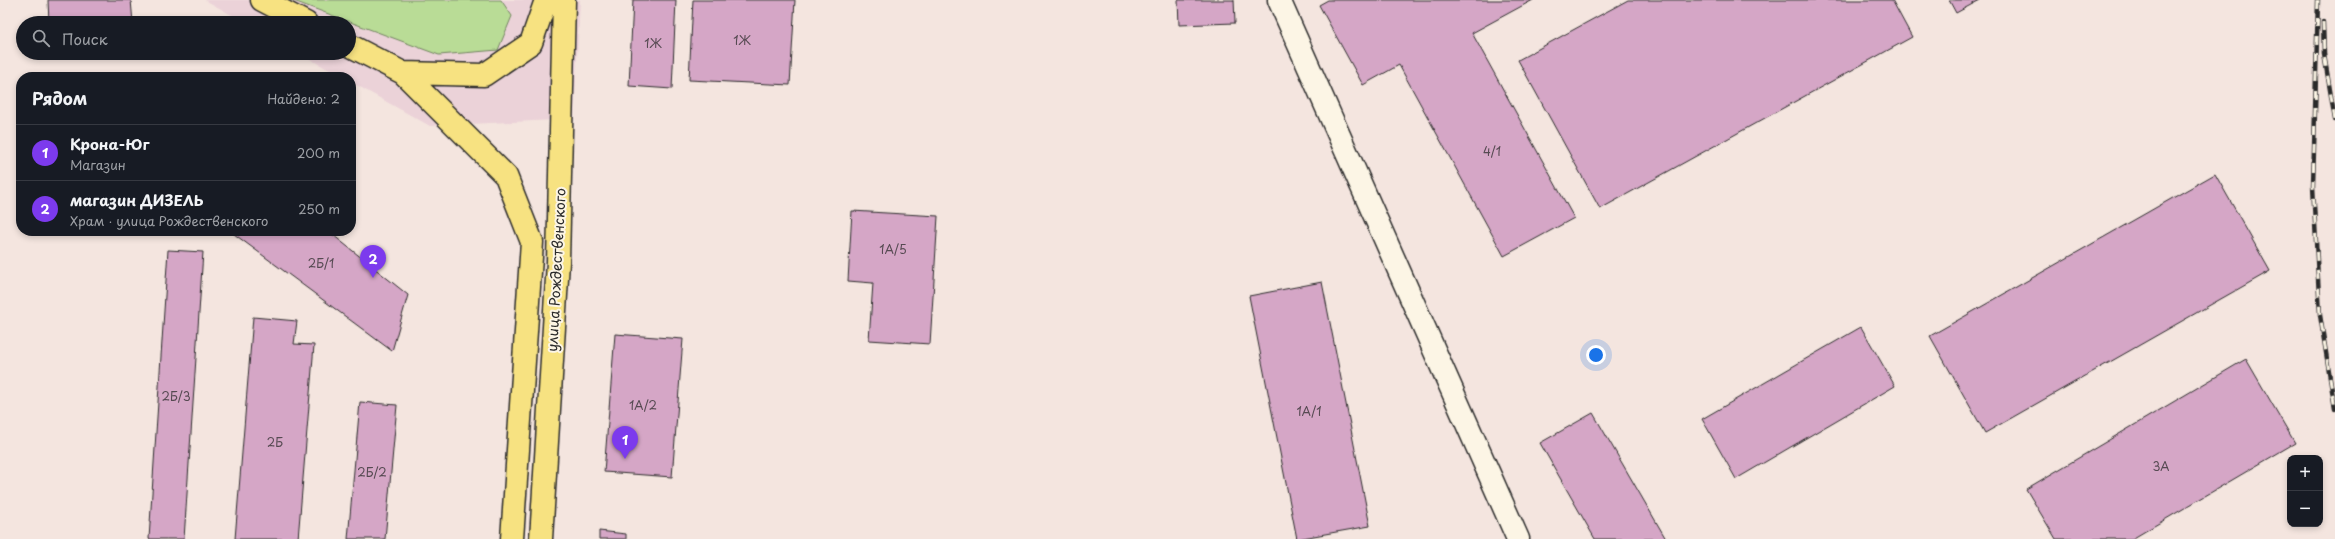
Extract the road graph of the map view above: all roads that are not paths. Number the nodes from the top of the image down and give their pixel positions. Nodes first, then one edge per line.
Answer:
1 (262, 0) edge
2 (546, 0) edge
3 (564, 0) edge
4 (1279, 0) edge
5 (293, 16) edge
6 (356, 49) edge
7 (403, 73) junction
8 (512, 539) edge
9 (541, 539) edge
10 (1518, 539) edge

1 - 5 main road
2 - 7 main road
3 - 9 main road, улица Рождественского
4 - 10 street
6 - 7 main road
7 - 8 main road

